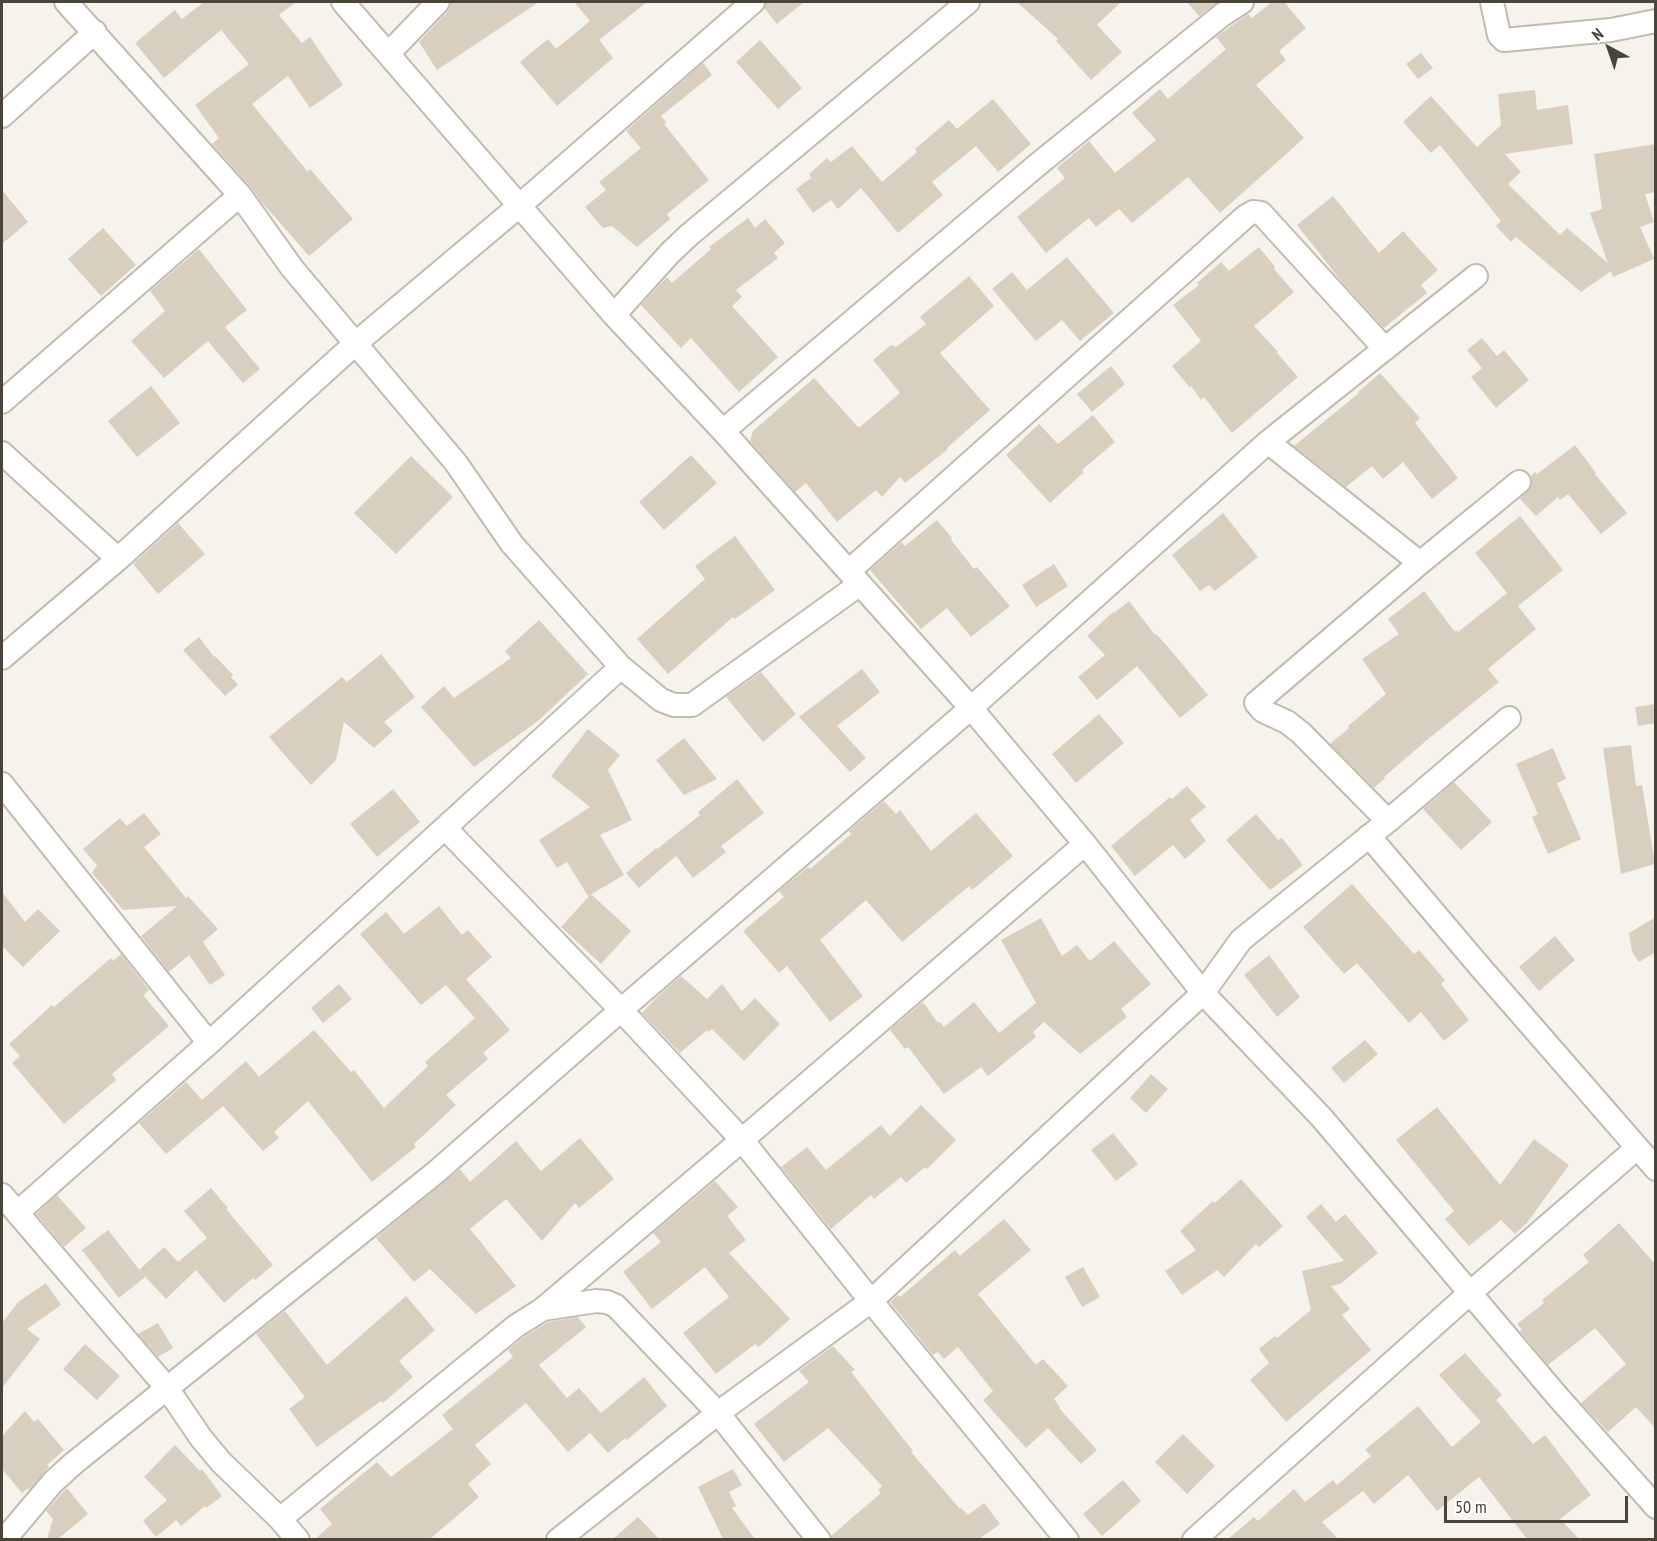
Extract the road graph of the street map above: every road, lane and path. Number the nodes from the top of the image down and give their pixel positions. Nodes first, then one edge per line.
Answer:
1 (66, 2) edge
2 (343, 2) edge
3 (438, 2) edge
4 (753, 2) edge
5 (968, 2) edge
6 (1242, 2) edge
7 (1492, 2) edge
8 (1656, 21) edge
9 (95, 32) junction
10 (388, 54) junction
11 (2, 116) edge
12 (240, 195) junction
13 (519, 206) junction
14 (1476, 276) dead end
15 (614, 315) junction
16 (356, 343) junction
17 (1385, 349) junction
18 (2, 402) edge
19 (723, 431) junction
20 (1268, 442) junction
21 (2, 453) edge
22 (1519, 482) dead end
23 (118, 559) junction
24 (1420, 563) junction
25 (854, 577) junction
26 (2, 658) edge
27 (621, 667) junction
28 (971, 708) junction
29 (1509, 718) dead end
30 (2, 784) edge
31 (1388, 821) junction
32 (445, 828) junction
33 (1369, 836) junction
34 (1085, 844) junction
35 (1203, 993) junction
36 (621, 1010) junction
37 (209, 1043) junction
38 (742, 1140) junction
39 (1637, 1148) junction
40 (1656, 1169) edge
41 (2, 1195) edge
42 (17, 1213) junction
43 (1470, 1293) junction
44 (871, 1301) junction
45 (543, 1309) junction
46 (167, 1388) junction
47 (718, 1413) junction
48 (1656, 1508) edge
49 (280, 1519) junction
50 (4, 1539) edge
51 (298, 1539) edge
52 (558, 1539) edge
53 (819, 1539) edge
54 (1067, 1539) edge
55 (1194, 1539) edge

1 - 9 street
2 - 10 street
3 - 10 street
4 - 13 street
5 - 15 street
6 - 19 street
7 - 8 street
9 - 11 street
9 - 12 street
10 - 13 street
12 - 16 street
12 - 18 street
13 - 15 street
13 - 16 street
14 - 17 street
15 - 19 street
16 - 23 street
16 - 27 street
17 - 20 street
17 - 25 street
19 - 25 street
20 - 24 street
20 - 28 street
21 - 23 street
22 - 24 street
23 - 26 street
24 - 31 street
25 - 27 street
25 - 28 street
27 - 32 street
28 - 34 street
28 - 36 street
29 - 31 street
30 - 37 street
31 - 33 street
32 - 36 street
32 - 37 street
33 - 35 street
33 - 39 street
34 - 35 street
34 - 38 street
35 - 43 street
35 - 44 street
36 - 38 street
36 - 46 street
37 - 42 street
38 - 44 street
38 - 45 street
39 - 40 street
39 - 43 street
41 - 42 street
42 - 46 street
43 - 48 street
43 - 55 street
44 - 47 street
44 - 54 street
45 - 47 street
45 - 49 street
46 - 49 street
46 - 50 street
47 - 52 street
47 - 53 street
49 - 51 street

